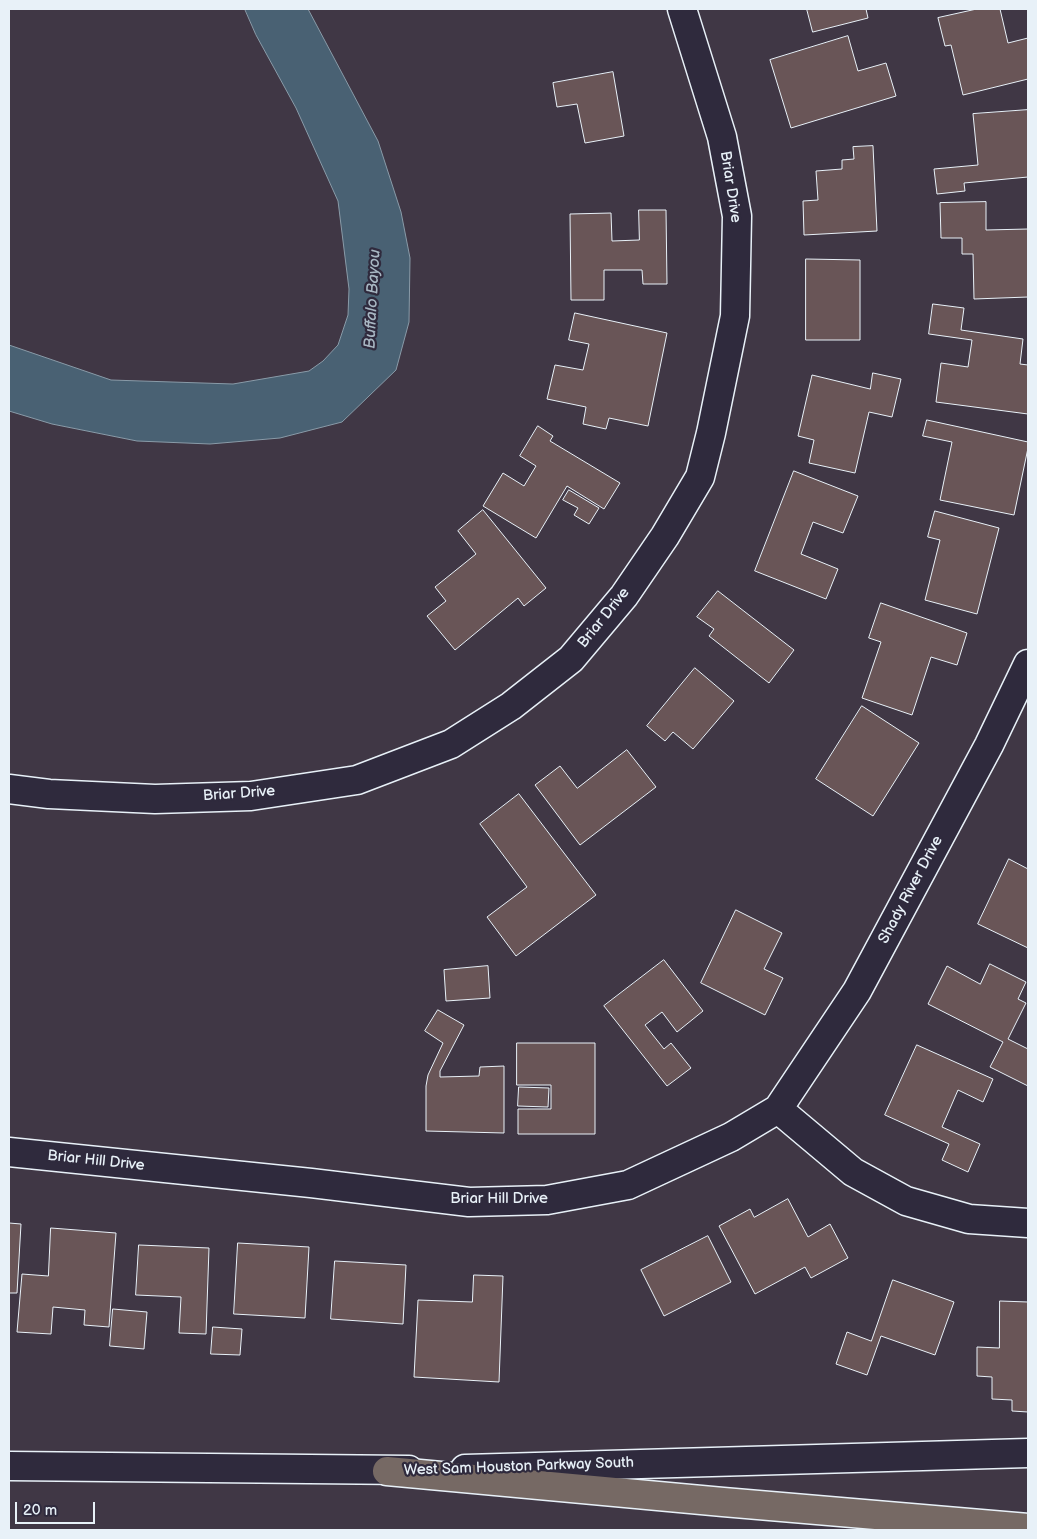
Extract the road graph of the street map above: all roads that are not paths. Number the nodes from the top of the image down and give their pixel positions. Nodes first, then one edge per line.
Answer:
1 (682, 9) edge
2 (1028, 664) edge
3 (9, 789) edge
4 (778, 1109) junction
5 (9, 1152) edge
6 (1028, 1223) edge
7 (1028, 1453) edge
8 (9, 1466) edge
9 (386, 1471) junction
10 (1028, 1528) edge

1 - 3 street, Briar Drive
2 - 4 street, Shady River Drive
4 - 5 street, Briar Hill Drive
4 - 6 street
7 - 9 street, West Sam Houston Parkway South
8 - 9 street, West Sam Houston Parkway South
9 - 10 highway

